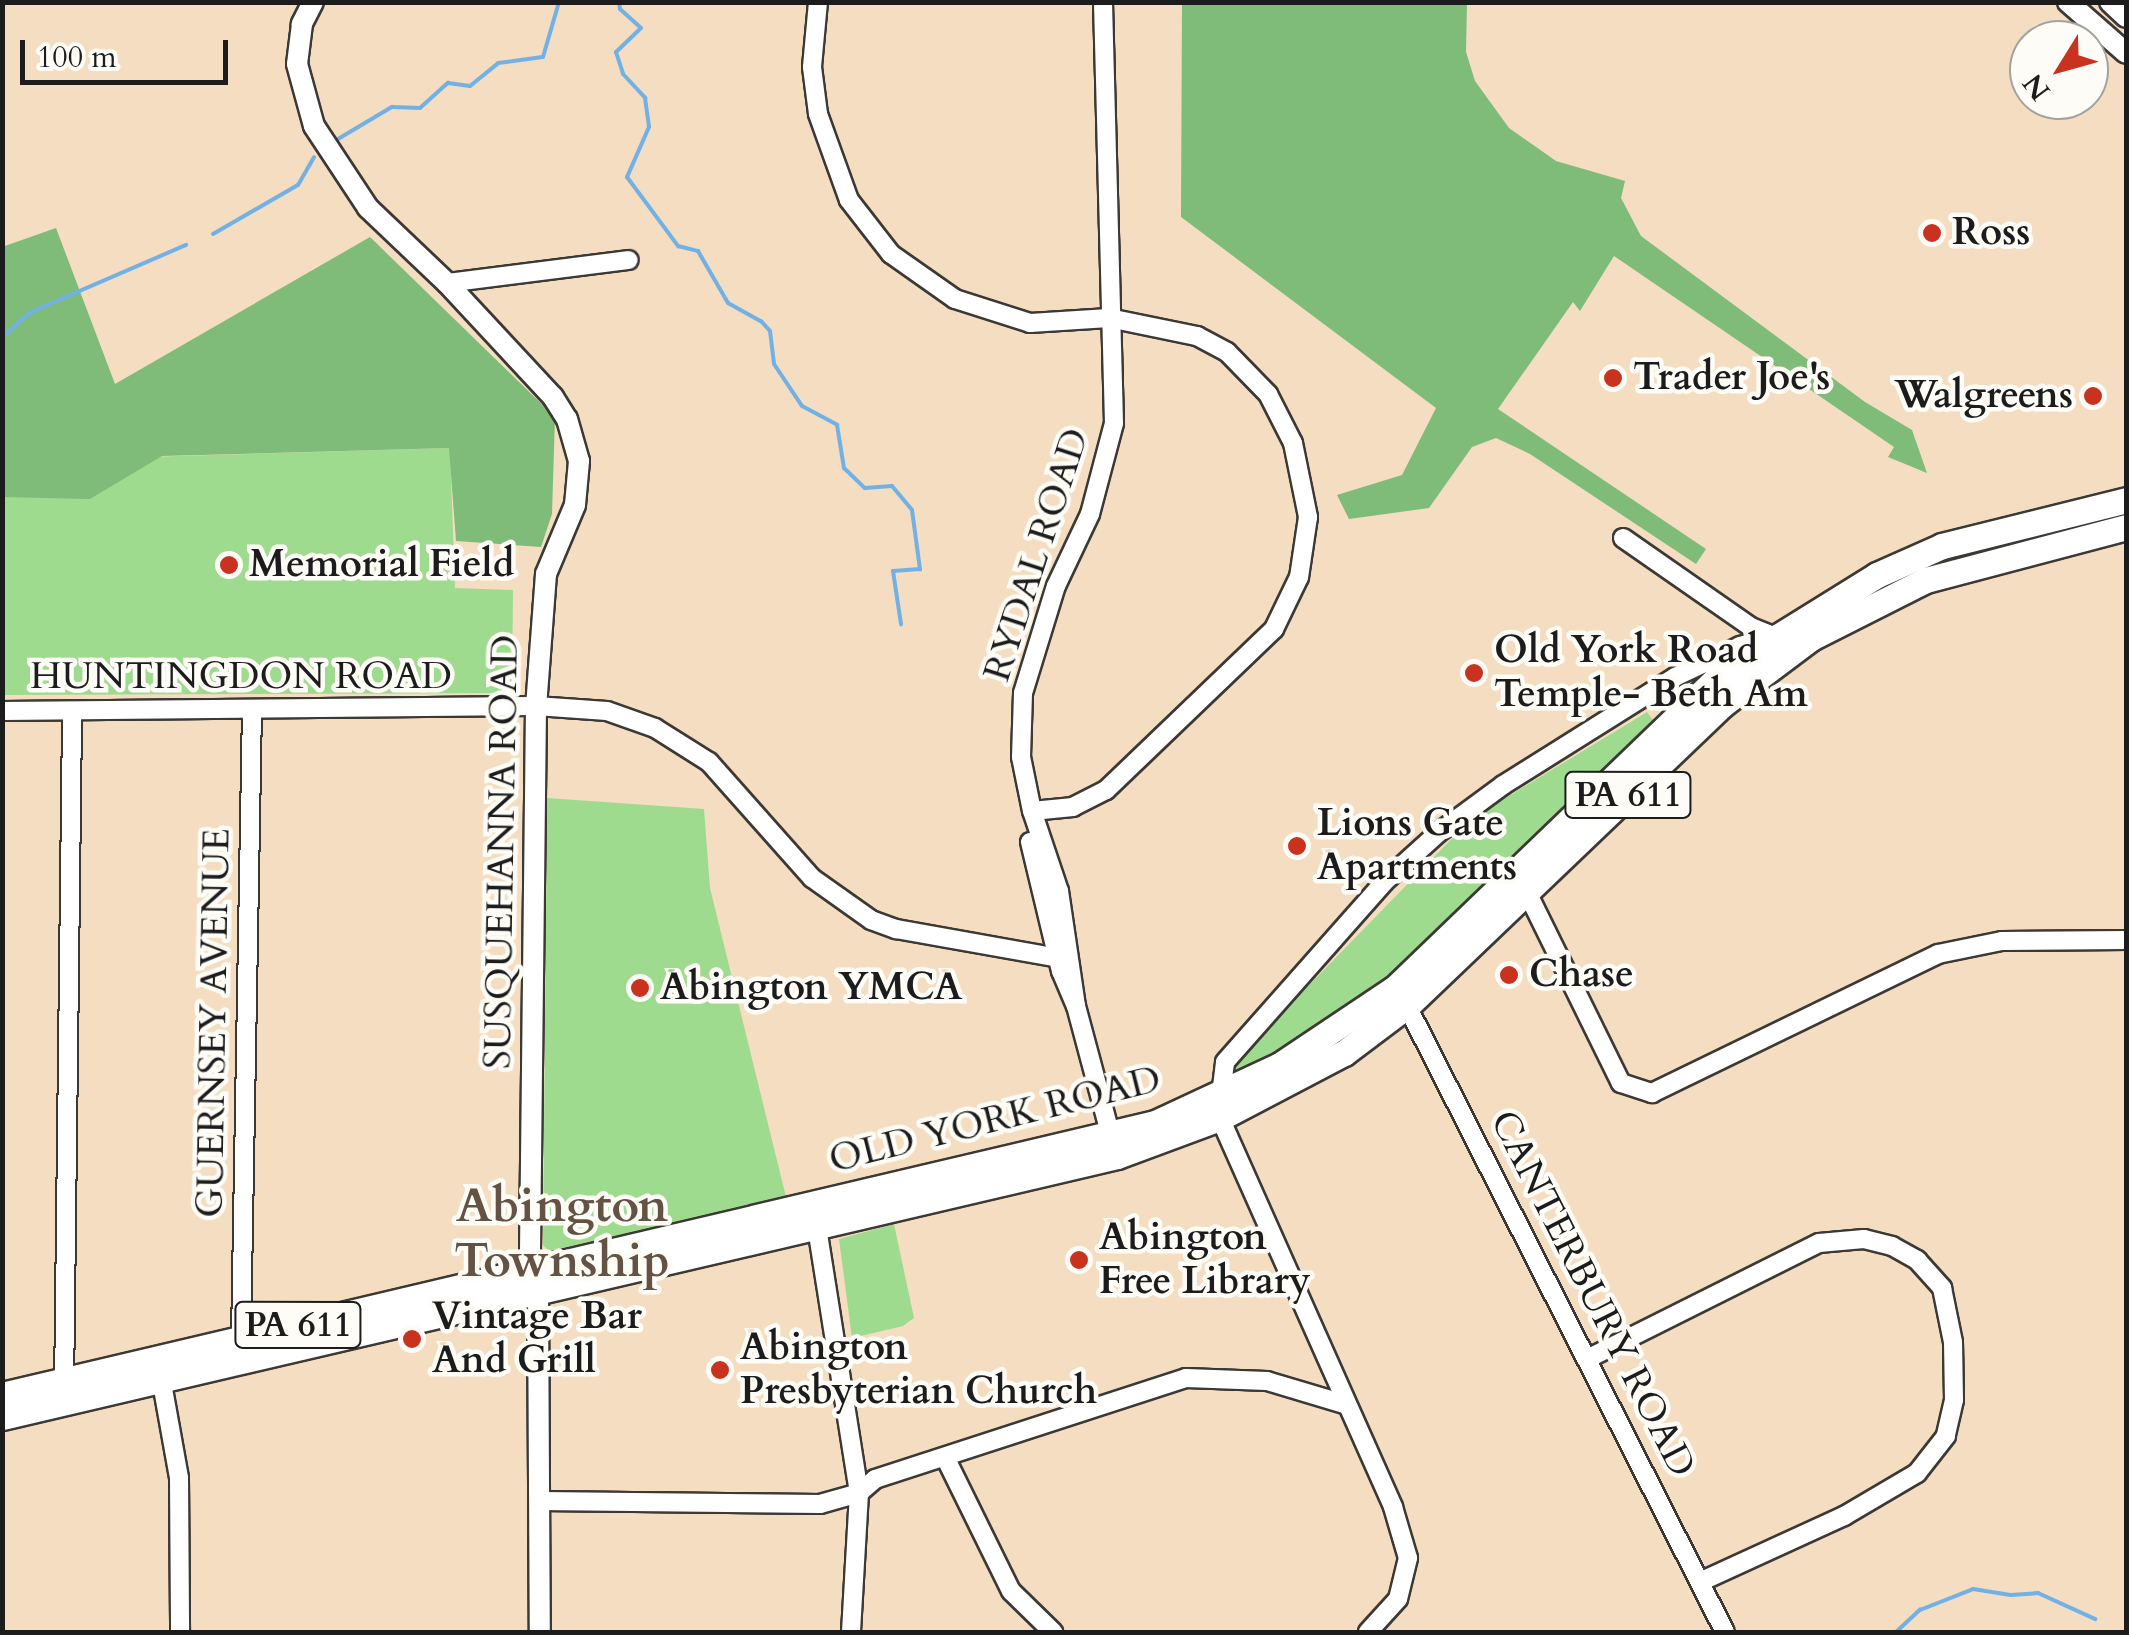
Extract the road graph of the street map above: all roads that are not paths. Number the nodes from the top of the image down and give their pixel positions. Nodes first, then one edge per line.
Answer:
1 (313, 2) edge
2 (818, 2) edge
3 (1103, 2) edge
4 (2068, 2) edge
5 (2110, 2) edge
6 (2126, 17) edge
7 (2126, 54) edge
8 (629, 260) dead end
9 (447, 283) junction
10 (1109, 318) junction
11 (2126, 500) edge
12 (2126, 528) edge
13 (1623, 538) dead end
14 (1776, 637) junction
15 (536, 706) junction
16 (252, 709) junction
17 (2, 711) edge
18 (72, 712) junction
19 (1032, 811) junction
20 (1523, 884) junction
21 (1055, 912) junction
22 (2126, 940) edge
23 (1058, 958) junction
24 (1402, 996) junction
25 (1076, 1006) junction
26 (1221, 1107) junction
27 (1114, 1144) junction
28 (815, 1216) junction
29 (536, 1282) junction
30 (241, 1338) junction
31 (1589, 1358) junction
32 (158, 1368) junction
33 (64, 1390) junction
34 (2, 1394) edge
35 (1344, 1404) junction
36 (2, 1417) edge
37 (946, 1459) junction
38 (860, 1493) junction
39 (539, 1501) junction
40 (1700, 1582) junction
41 (180, 1632) edge
42 (540, 1632) edge
43 (852, 1632) edge
44 (1054, 1632) edge
45 (1368, 1632) edge
46 (1725, 1632) edge

1 - 9 main road, SUSQUEHANNA ROAD
2 - 10 street
3 - 10 street, RYDAL ROAD
4 - 7 main road
5 - 6 main road
8 - 9 street
9 - 15 main road, SUSQUEHANNA ROAD
10 - 19 street, RYDAL ROAD
10 - 19 street
11 - 14 highway, OLD YORK ROAD / PA 611
12 - 20 highway, OLD YORK ROAD / PA 611
13 - 14 street
14 - 20 highway, OLD YORK ROAD / PA 611
14 - 26 street
15 - 16 street, HUNTINGDON ROAD
15 - 23 street, HUNTINGDON ROAD
15 - 29 main road, SUSQUEHANNA ROAD
16 - 18 street, HUNTINGDON ROAD
16 - 30 street, GUERNSEY AVENUE
17 - 18 street, HUNTINGDON ROAD
18 - 33 street
19 - 21 street, RYDAL ROAD
20 - 22 street
20 - 24 highway, OLD YORK ROAD / PA 611
21 - 23 street, RYDAL ROAD
21 - 25 street, RYDAL ROAD
23 - 25 street, RYDAL ROAD
24 - 26 highway, OLD YORK ROAD / PA 611
24 - 31 street, CANTERBURY ROAD
25 - 27 street, RYDAL ROAD
26 - 27 highway, OLD YORK ROAD / PA 611
26 - 35 street
27 - 28 highway, OLD YORK ROAD / PA 611
28 - 29 highway, OLD YORK ROAD / PA 611
28 - 38 street
29 - 30 highway, OLD YORK ROAD / PA 611
29 - 32 highway, OLD YORK ROAD / PA 611
29 - 39 main road, SUSQUEHANNA ROAD
30 - 32 highway, OLD YORK ROAD / PA 611
31 - 40 street, CANTERBURY ROAD
31 - 40 street
32 - 33 highway, OLD YORK ROAD / PA 611
32 - 41 street
33 - 34 highway, OLD YORK ROAD / PA 611
33 - 36 highway, OLD YORK ROAD / PA 611
35 - 37 street
35 - 45 street
37 - 38 street
37 - 44 street
38 - 39 street
38 - 43 street
39 - 42 main road, SUSQUEHANNA ROAD
40 - 46 street, CANTERBURY ROAD

